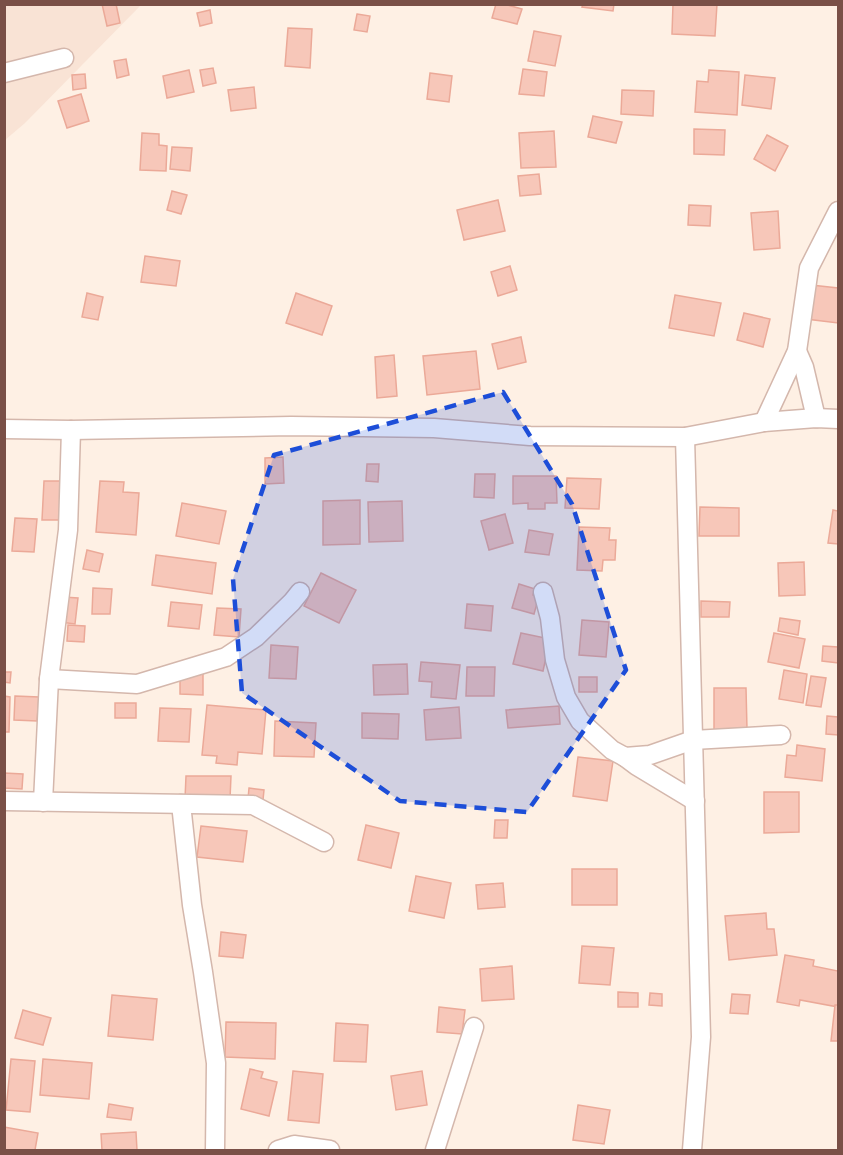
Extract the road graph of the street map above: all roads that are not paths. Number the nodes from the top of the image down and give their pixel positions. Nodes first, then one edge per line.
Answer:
1 (64, 57) dead end
2 (4, 73) edge
3 (838, 212) edge
4 (797, 351) junction
5 (816, 418) junction
6 (838, 419) edge
7 (764, 422) junction
8 (4, 429) edge
9 (71, 430) junction
10 (685, 437) junction
11 (543, 591) dead end
12 (300, 592) dead end
13 (49, 679) junction
14 (781, 735) dead end
15 (693, 740) junction
16 (625, 757) junction
17 (4, 801) edge
18 (695, 801) junction
19 (43, 802) junction
20 (181, 804) junction
21 (324, 842) dead end
22 (474, 1027) dead end
23 (215, 1150) edge
24 (278, 1150) edge
25 (330, 1150) edge
26 (435, 1150) edge
27 (692, 1150) edge

1 - 2 street
3 - 4 street
4 - 5 street
4 - 7 street
5 - 6 street
5 - 7 street
7 - 10 street
8 - 9 street
9 - 10 street
9 - 13 street
10 - 15 street
11 - 16 street
12 - 13 street
13 - 19 street
14 - 15 street
15 - 16 street
15 - 18 street
16 - 18 street
17 - 19 street
18 - 27 street
19 - 20 street
20 - 21 street
20 - 23 street
22 - 26 street
24 - 25 street

